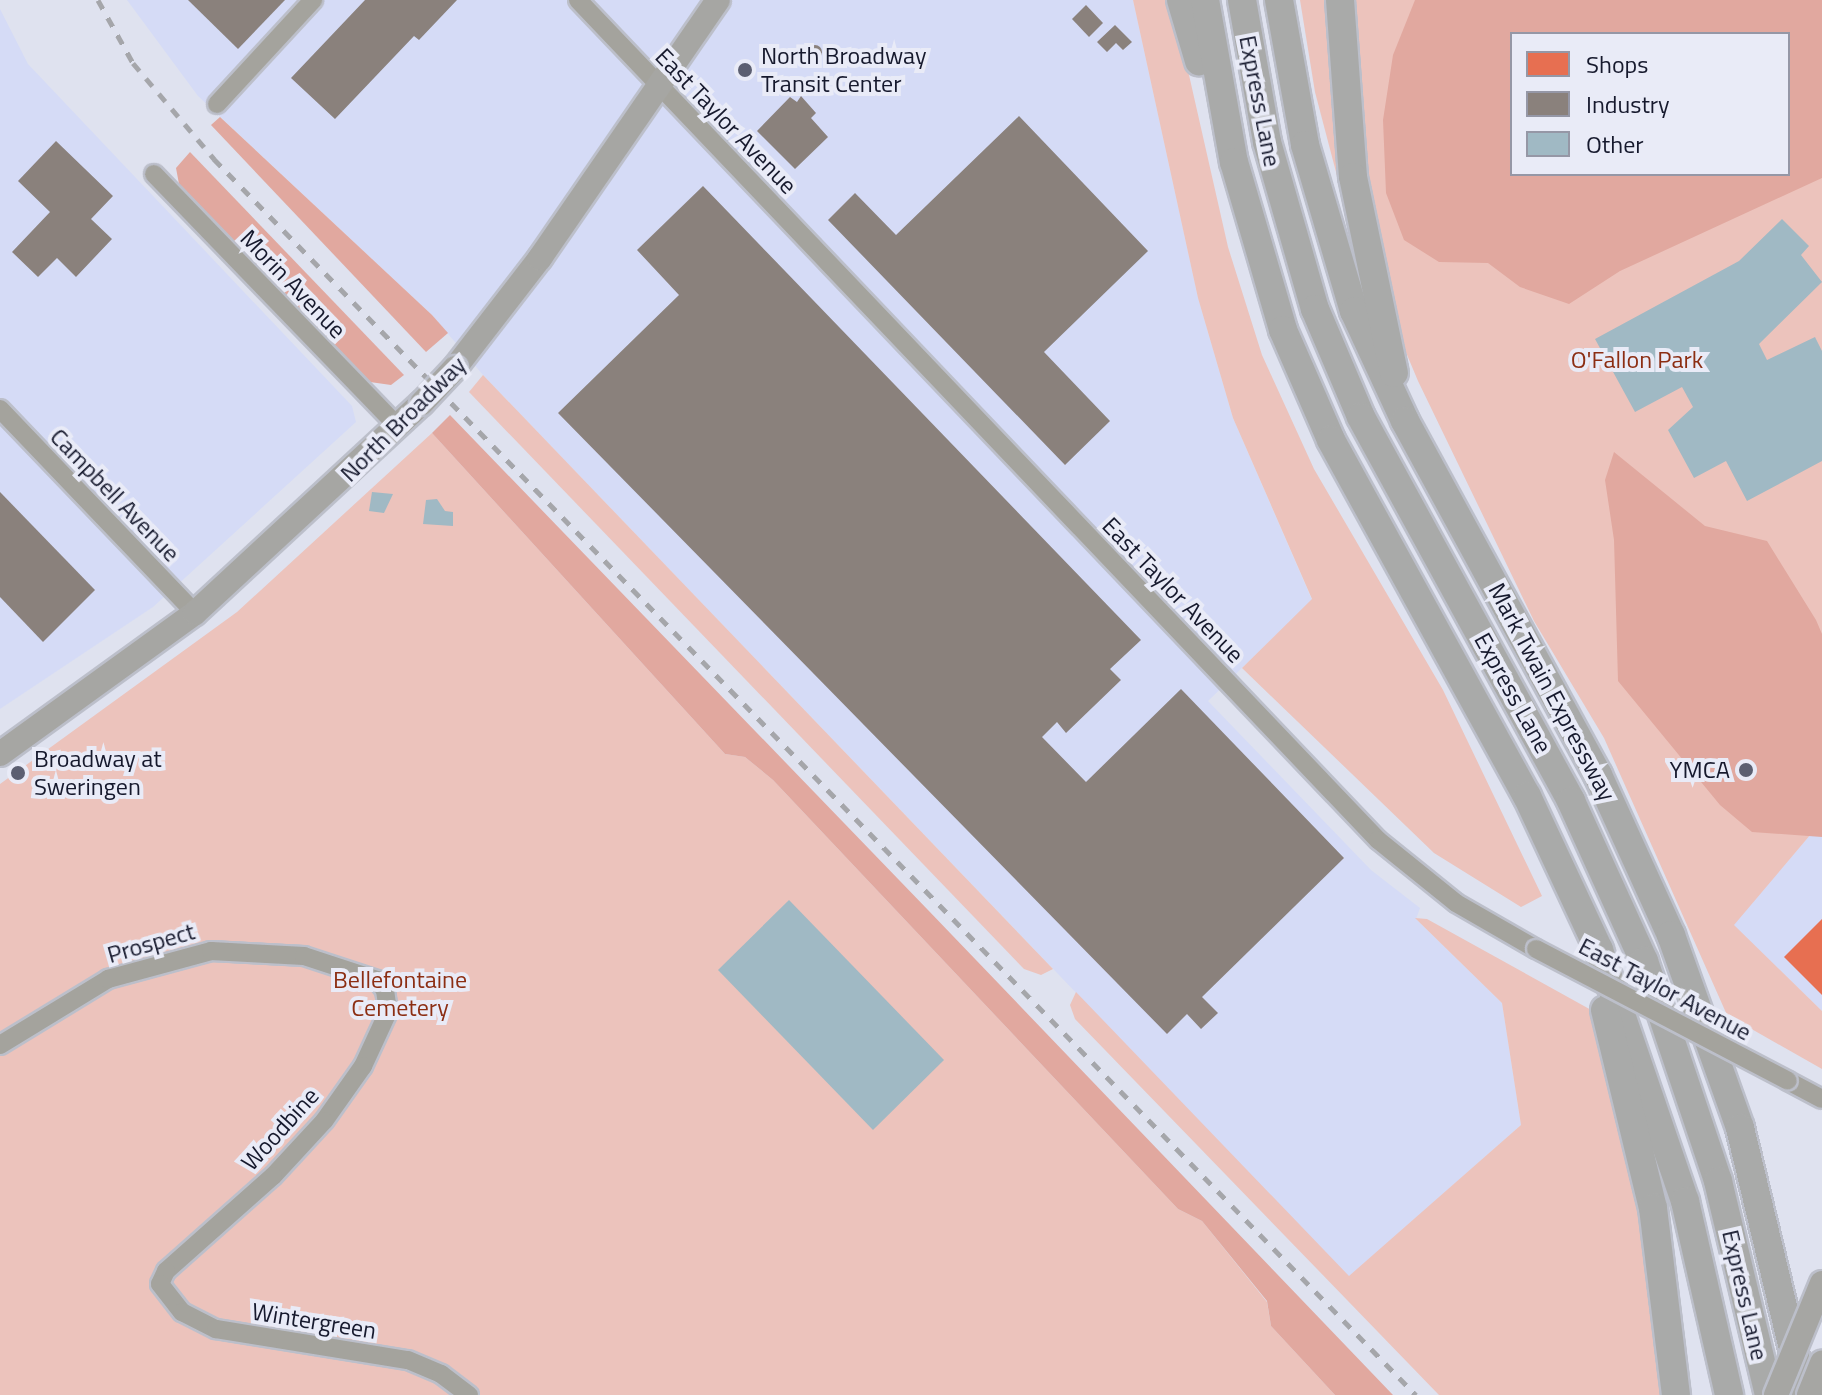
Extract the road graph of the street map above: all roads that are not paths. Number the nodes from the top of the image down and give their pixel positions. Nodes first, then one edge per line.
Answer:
1 (313, 0) edge
2 (578, 0) edge
3 (718, 0) edge
4 (1181, 0) edge
5 (1205, 0) edge
6 (1242, 0) edge
7 (1279, 0) edge
8 (1340, 0) edge
9 (659, 85) junction
10 (217, 104) dead end
11 (1234, 162) junction
12 (154, 174) dead end
13 (0, 409) edge
14 (1405, 421) junction
15 (398, 427) junction
16 (195, 613) junction
17 (0, 754) edge
18 (1579, 904) junction
19 (377, 980) joint
20 (0, 1045) edge
21 (1813, 1093) edge
22 (1822, 1283) edge
23 (160, 1284) joint
24 (1789, 1326) junction
25 (1822, 1362) edge
26 (469, 1395) edge
27 (1676, 1395) edge
28 (1729, 1395) edge
29 (1769, 1395) edge
30 (1776, 1395) edge
31 (1806, 1395) edge
32 (1817, 1395) edge

1 - 10 street
2 - 9 street, East Taylor Avenue
3 - 9 main road, North Broadway
4 - 11 highway
5 - 11 highway
6 - 29 highway, Express Lane
7 - 14 highway, Mark Twain Expressway
8 - 14 highway
9 - 15 main road, North Broadway, bridge
9 - 21 street, East Taylor Avenue, bridge
11 - 18 highway
12 - 15 street, Morin Avenue
13 - 16 street, Campbell Avenue
14 - 24 highway, Mark Twain Expressway
15 - 16 main road, North Broadway
16 - 17 main road, North Broadway
18 - 27 highway
18 - 28 highway
19 - 20 street, Prospect
19 - 23 street, Woodbine
22 - 30 main road, bridge
23 - 26 street, Wintergreen
24 - 31 highway, Mark Twain Expressway
24 - 32 highway
25 - 31 main road, bridge

